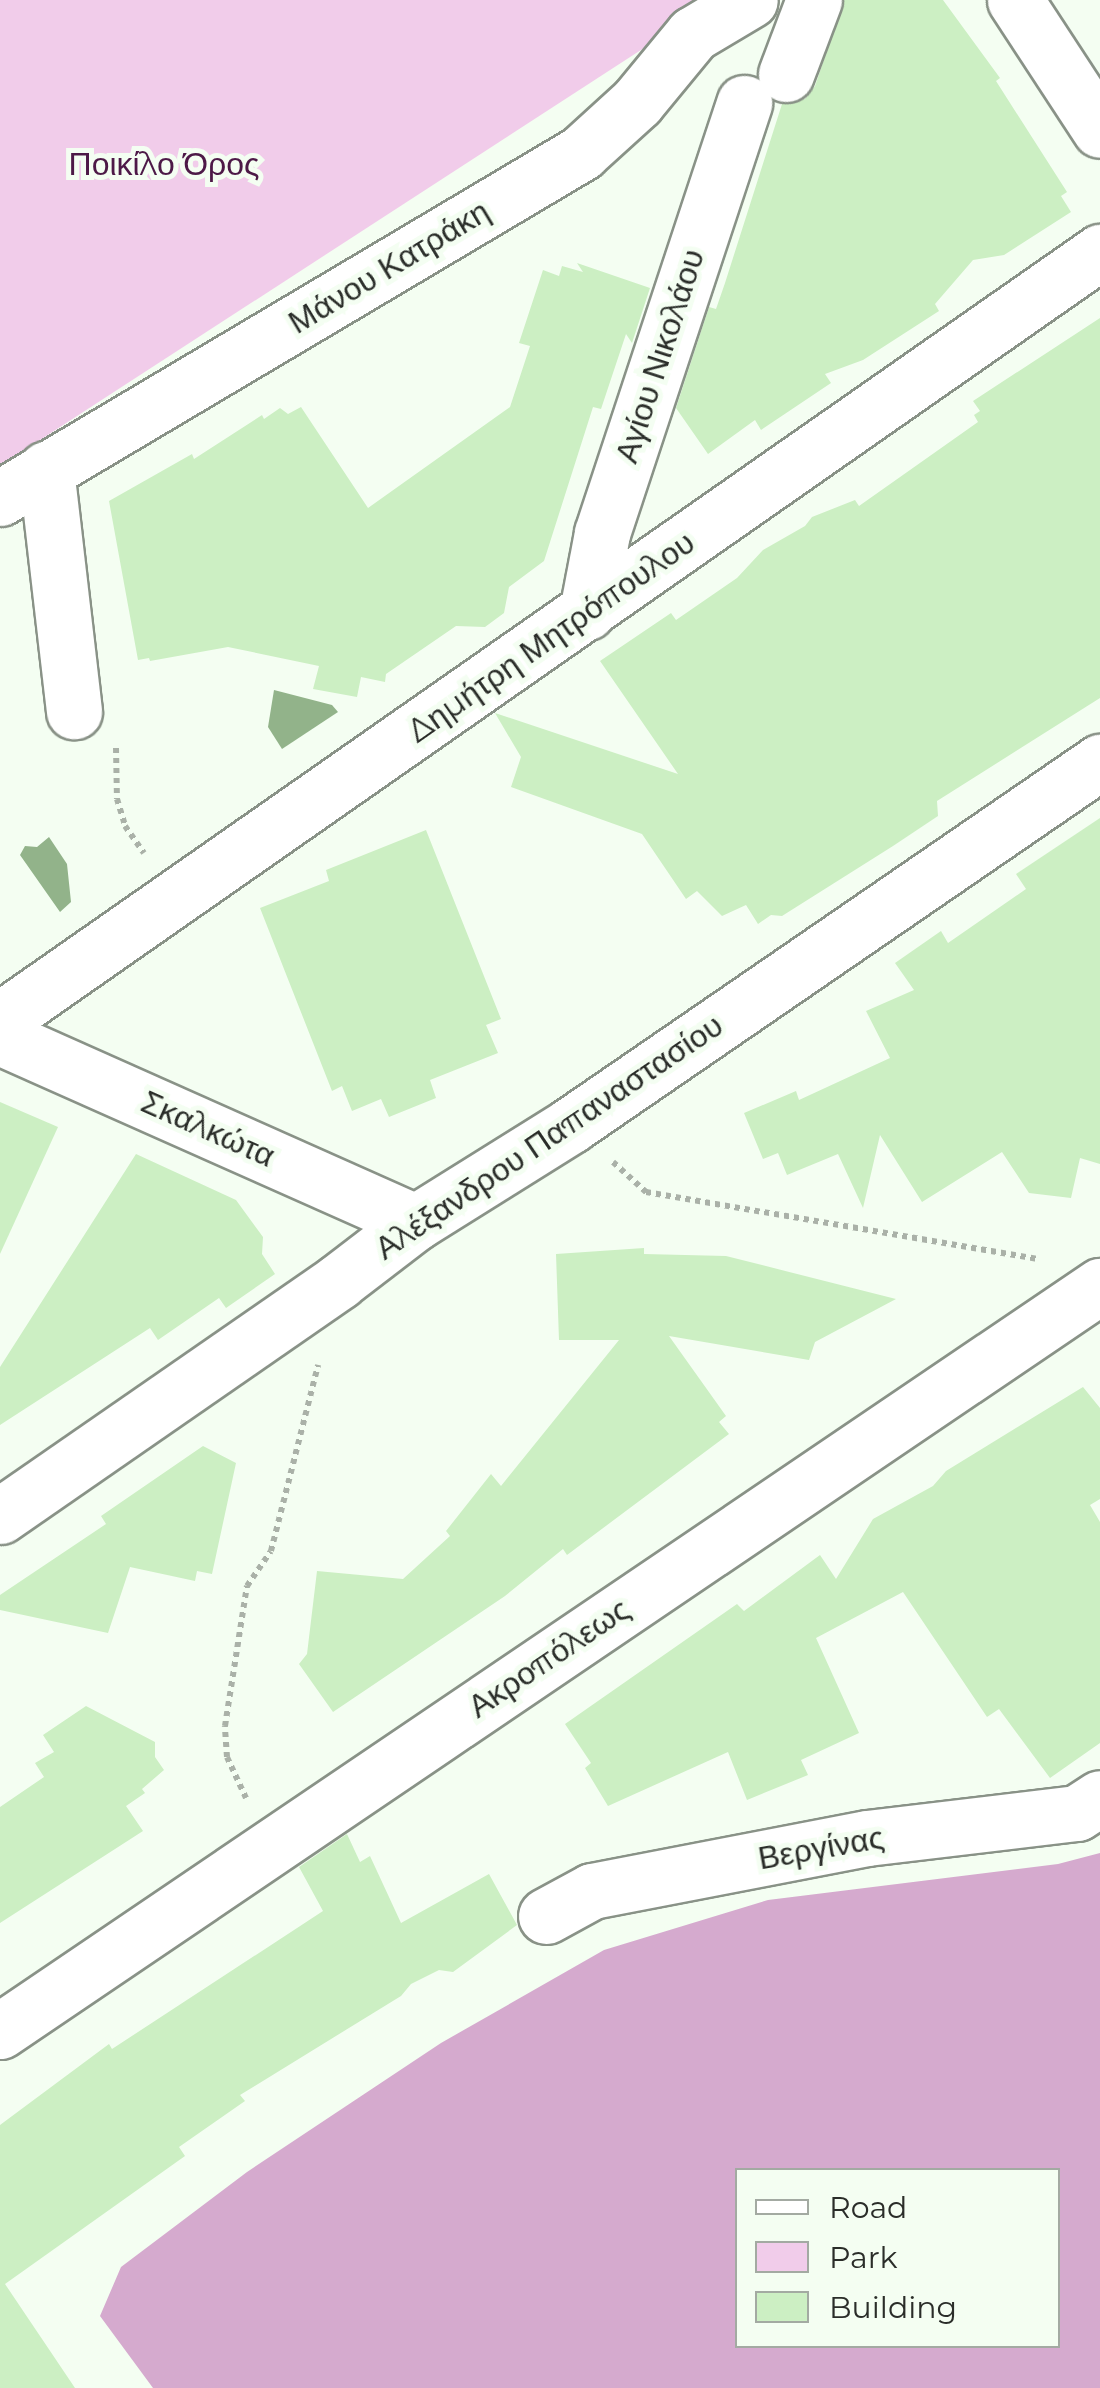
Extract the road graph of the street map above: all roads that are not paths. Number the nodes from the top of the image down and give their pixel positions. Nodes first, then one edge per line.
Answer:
1 (750, 0) edge
2 (814, 0) edge
3 (1015, 0) edge
4 (1100, 130) edge
5 (1100, 252) edge
6 (46, 469) junction
7 (0, 498) edge
8 (587, 612) junction
9 (74, 711) dead end
10 (1100, 762) edge
11 (0, 1020) edge
12 (0, 1037) edge
13 (416, 1222) junction
14 (1100, 1286) edge
15 (0, 1516) edge
16 (1100, 1798) edge
17 (546, 1916) dead end
18 (0, 2032) edge

1 - 6 street, Μάνου Κατράκη
2 - 8 street, Αγίου Νικολάου
3 - 4 street
5 - 8 street, Δημήτρη Μητρόπουλου
6 - 7 street, Μάνου Κατράκη
6 - 9 street
8 - 11 street, Δημήτρη Μητρόπουλου
10 - 13 street, Αλέξανδρου Παπαναστασίου
12 - 13 street, Σκαλκώτα
13 - 15 street, Αλέξανδρου Παπαναστασίου
14 - 18 street, Ακροπόλεως
16 - 17 street, Βεργίνας

